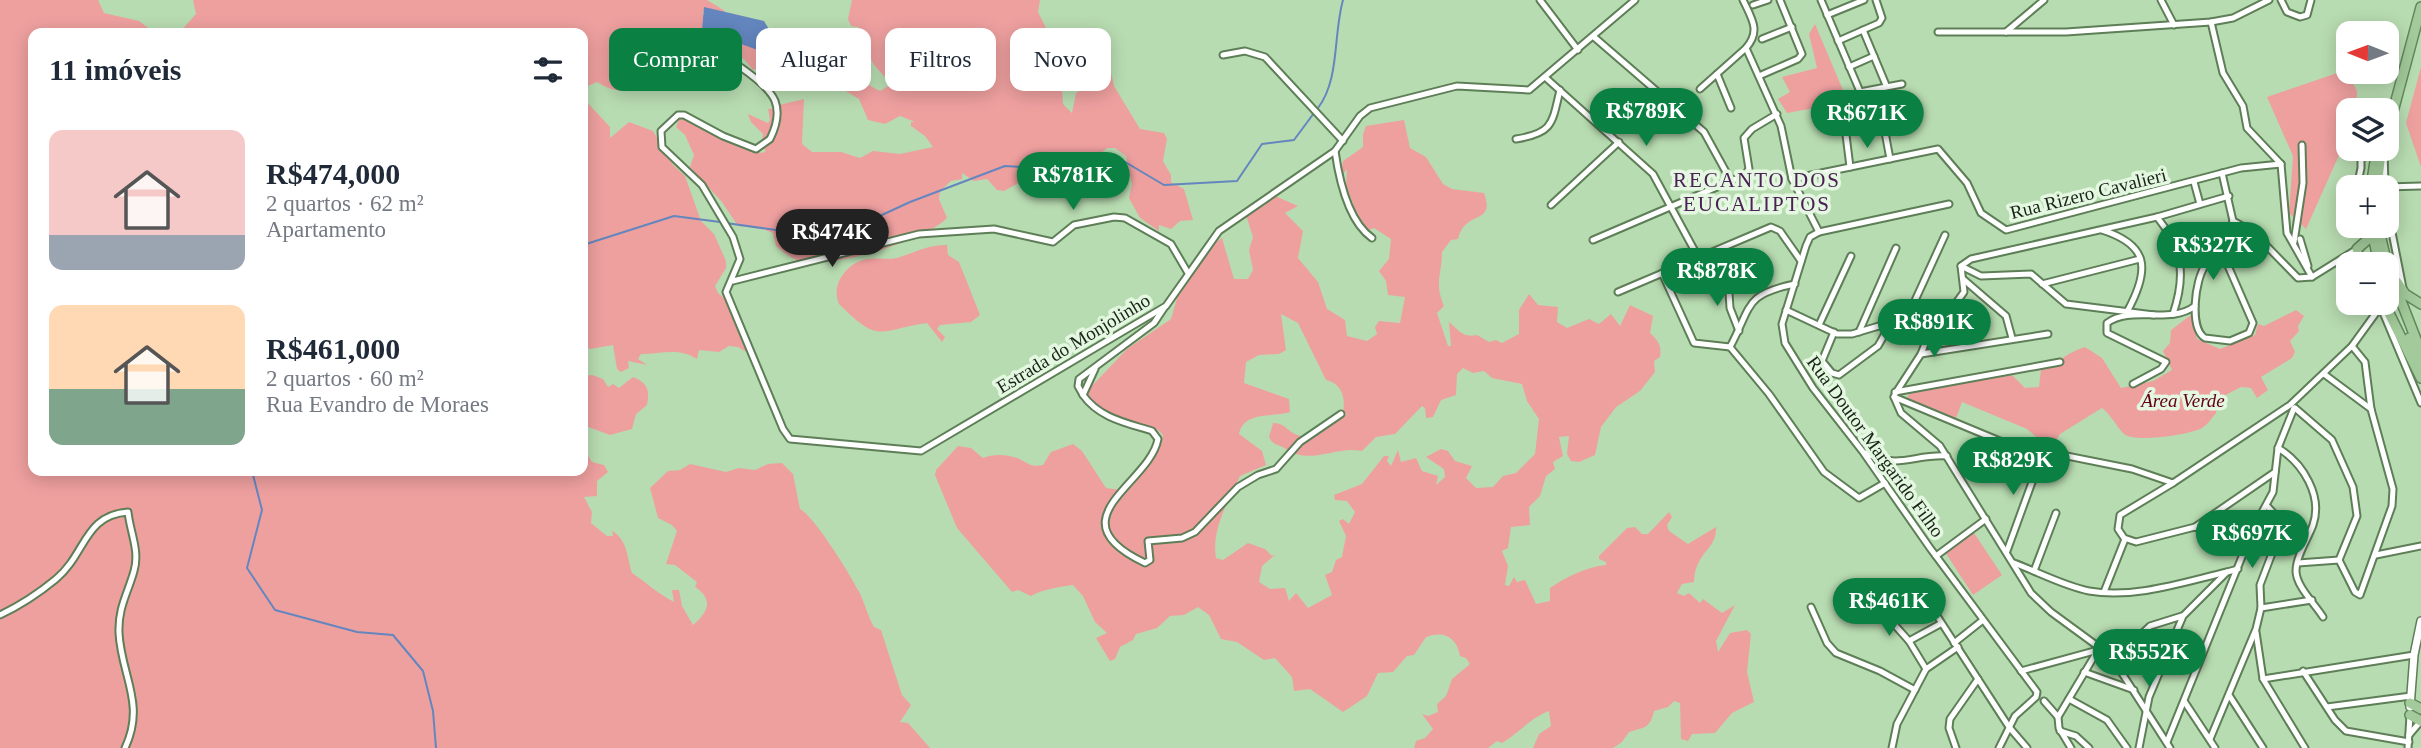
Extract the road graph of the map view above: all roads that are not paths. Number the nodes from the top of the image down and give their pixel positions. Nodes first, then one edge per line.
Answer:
1 (1540, 0) edge
2 (1635, 0) edge
3 (1743, 0) edge
4 (1768, 0) edge
5 (1780, 0) edge
6 (1821, 0) edge
7 (1864, 0) edge
8 (1876, 0) edge
9 (2044, 0) edge
10 (2161, 0) edge
11 (2269, 0) edge
12 (2281, 0) edge
13 (2311, 0) edge
14 (2417, 0) edge
15 (1753, 5) dead end
16 (2421, 8) edge
17 (1827, 15) junction
18 (2211, 22) junction
19 (2174, 25) junction
20 (1792, 27) junction
21 (1863, 30) junction
22 (1938, 32) dead end
23 (2005, 33) junction
24 (1594, 37) junction
25 (1762, 39) dead end
26 (1838, 41) junction
27 (1746, 48) junction
28 (1578, 50) junction
29 (1223, 55) dead end
30 (1874, 56) junction
31 (1849, 67) junction
32 (742, 70) edge
33 (1717, 74) junction
34 (1759, 76) junction
35 (1546, 78) junction
36 (1902, 84) dead end
37 (1886, 85) junction
38 (1700, 89) dead end
39 (1560, 90) junction
40 (1860, 92) junction
41 (2391, 98) edge
42 (2397, 98) edge
43 (1864, 101) dead end
44 (1731, 108) dead end
45 (1843, 111) dead end
46 (1777, 114) junction
47 (1884, 127) dead end
48 (1516, 139) dead end
49 (1343, 141) junction
50 (1619, 142) junction
51 (2302, 145) dead end
52 (1335, 151) junction
53 (1890, 159) junction
54 (2281, 164) junction
55 (1850, 167) junction
56 (2222, 173) junction
57 (1793, 179) junction
58 (1731, 181) junction
59 (2194, 182) junction
60 (2421, 186) edge
61 (2399, 187) edge
62 (2229, 196) junction
63 (1949, 204) dead end
64 (2200, 204) junction
65 (1551, 205) dead end
66 (1671, 207) junction
67 (2157, 217) junction
68 (2233, 221) junction
69 (2102, 230) junction
70 (1819, 232) junction
71 (1945, 235) dead end
72 (1372, 238) dead end
73 (2364, 238) edge
74 (2391, 238) edge
75 (2300, 239) dead end
76 (1593, 240) dead end
77 (2293, 245) junction
78 (1896, 248) dead end
79 (2357, 249) junction
80 (2222, 252) junction
81 (2359, 252) edge
82 (1851, 256) dead end
83 (1698, 257) junction
84 (2140, 259) junction
85 (1801, 261) junction
86 (1961, 266) junction
87 (1188, 273) junction
88 (1662, 273) junction
89 (2311, 275) junction
90 (1728, 278) dead end
91 (1963, 279) junction
92 (733, 281) junction
93 (1795, 284) junction
94 (2042, 284) junction
95 (2399, 284) edge
96 (1618, 292) dead end
97 (2405, 294) junction
98 (2399, 296) edge
99 (2421, 304) edge
100 (1166, 306) junction
101 (2194, 306) junction
102 (1939, 309) junction
103 (1786, 310) junction
104 (2128, 310) junction
105 (2173, 314) junction
106 (2399, 314) edge
107 (2154, 315) junction
108 (2373, 315) edge
109 (2385, 315) edge
110 (2387, 315) edge
111 (1907, 318) junction
112 (1891, 323) junction
113 (1819, 325) junction
114 (1739, 331) junction
115 (1834, 332) junction
116 (1859, 332) junction
117 (2048, 334) dead end
118 (2012, 338) junction
119 (2352, 346) junction
120 (1730, 347) junction
121 (2421, 352) edge
122 (1921, 354) junction
123 (2060, 362) dead end
124 (1095, 369) junction
125 (2421, 369) edge
126 (2324, 374) junction
127 (2421, 378) edge
128 (2133, 384) dead end
129 (1083, 395) junction
130 (1895, 395) junction
131 (2421, 403) edge
132 (2292, 407) junction
133 (2371, 409) junction
134 (1341, 414) dead end
135 (2278, 448) junction
136 (1863, 452) junction
137 (2043, 452) junction
138 (1947, 456) junction
139 (2275, 472) junction
140 (1885, 483) junction
141 (2173, 483) junction
142 (2267, 506) junction
143 (2056, 513) dead end
144 (1986, 519) junction
145 (2195, 527) junction
146 (2250, 536) junction
147 (2125, 539) junction
148 (2421, 546) edge
149 (2007, 551) junction
150 (2376, 555) junction
151 (1936, 556) junction
152 (2339, 560) junction
153 (2298, 562) junction
154 (2014, 563) junction
155 (2238, 569) junction
156 (2034, 571) junction
157 (2227, 572) junction
158 (1917, 585) dead end
159 (2104, 592) junction
160 (1868, 595) dead end
161 (2312, 600) junction
162 (1811, 607) dead end
163 (2261, 608) junction
164 (0, 615) edge
165 (2183, 616) junction
166 (2323, 617) dead end
167 (1983, 620) junction
168 (2421, 621) edge
169 (1940, 624) junction
170 (2256, 629) junction
171 (1909, 641) junction
172 (1956, 645) junction
173 (2101, 649) junction
174 (2414, 654) junction
175 (1926, 669) junction
176 (2021, 671) junction
177 (2304, 671) junction
178 (2084, 672) junction
179 (1978, 679) junction
180 (2263, 679) junction
181 (1915, 690) junction
182 (2134, 690) junction
183 (2229, 695) junction
184 (2069, 699) junction
185 (2411, 700) junction
186 (2044, 701) dead end
187 (2184, 701) junction
188 (2327, 707) junction
189 (2146, 708) junction
190 (2421, 709) edge
191 (2410, 715) junction
192 (2058, 717) junction
193 (2421, 722) edge
194 (2009, 727) junction
195 (2060, 731) junction
196 (2210, 739) junction
197 (2409, 742) edge
198 (2168, 745) edge
199 (125, 748) edge
200 (1892, 748) edge
201 (1956, 748) edge
202 (1999, 748) edge
203 (2026, 748) edge
204 (2071, 748) edge
205 (2090, 748) edge
206 (2127, 748) edge
207 (2139, 748) edge
208 (2215, 748) edge
209 (2263, 748) edge
210 (2305, 748) edge

1 - 28 street
2 - 24 street, Estrada do Monjolinho
3 - 27 street
4 - 15 street
5 - 20 street
6 - 17 street
7 - 17 street
8 - 21 street
9 - 23 street
10 - 19 street
11 - 18 street
12 - 13 street
14 - 41 highway
16 - 42 highway
17 - 26 street
18 - 19 street
18 - 54 street
19 - 23 street
20 - 25 street
20 - 34 street
21 - 26 street
21 - 30 street
22 - 23 street
24 - 28 street, Estrada do Monjolinho
24 - 58 street
26 - 31 street
27 - 33 street
27 - 34 street
28 - 35 street, Estrada do Monjolinho
29 - 49 street
30 - 31 street
30 - 37 street
31 - 40 street
32 - 92 street
33 - 38 street
33 - 44 street
34 - 46 street
35 - 39 street
35 - 49 street, Estrada do Monjolinho
36 - 37 street
37 - 40 street
39 - 48 street
39 - 50 street
40 - 43 street
45 - 55 street
46 - 57 street
46 - 58 street
47 - 53 street
49 - 52 street, Estrada do Monjolinho
50 - 65 street
50 - 66 street
51 - 77 street
52 - 72 street
52 - 87 street, Estrada do Monjolinho
53 - 55 street
53 - 59 street, Rua Rizero Cavalieri
54 - 56 street, Rua Rizero Cavalieri
54 - 77 street
55 - 57 street
56 - 59 street, Rua Rizero Cavalieri
56 - 62 street
57 - 70 street
58 - 66 street
59 - 64 street
60 - 61 street
62 - 64 street
62 - 68 street
63 - 70 street
64 - 67 street
66 - 76 street
66 - 83 street
67 - 69 street
67 - 105 street
68 - 80 street
68 - 89 street
69 - 84 street
69 - 86 street
70 - 85 street, Rua Doutor Margarido Filho
71 - 111 street
73 - 79 highway
74 - 97 street
75 - 89 street
77 - 89 street
78 - 116 street
79 - 81 street
79 - 89 street
80 - 101 street
80 - 101 street
82 - 113 street
83 - 85 street
83 - 88 street
84 - 94 street
84 - 104 street
85 - 93 street, Rua Doutor Margarido Filho
86 - 91 street
86 - 94 street
87 - 92 street
87 - 100 street, Estrada do Monjolinho
88 - 96 street
88 - 120 street
90 - 114 street
91 - 102 street
91 - 118 street
92 - 100 street, Estrada do Monjolinho
93 - 103 street, Rua Doutor Margarido Filho
93 - 114 street
94 - 104 street
95 - 97 highway
97 - 99 highway
98 - 121 highway
100 - 124 street
101 - 105 street
102 - 111 street
102 - 122 street
103 - 113 street
103 - 136 street, Rua Doutor Margarido Filho
104 - 107 street
105 - 107 street
106 - 125 highway
107 - 128 street
108 - 119 street
109 - 131 street
110 - 127 highway
111 - 112 street
112 - 115 street
112 - 116 street
113 - 115 street
114 - 120 street
115 - 116 street
117 - 118 street
118 - 122 street
119 - 126 street
119 - 133 street
120 - 140 street
122 - 130 street
123 - 130 street
124 - 129 street
124 - 129 street
126 - 132 street
126 - 133 street
129 - 134 street
130 - 137 street
130 - 138 street
132 - 135 street
132 - 141 street
132 - 152 street
133 - 150 street
135 - 139 street
135 - 153 street
136 - 138 street
136 - 140 street, Rua Doutor Margarido Filho
137 - 141 street
137 - 149 street
138 - 144 street
139 - 142 street
139 - 145 street
140 - 151 street, Rua Doutor Margarido Filho
141 - 147 street
142 - 146 street
142 - 163 street
143 - 156 street
144 - 149 street
144 - 151 street
145 - 146 street
145 - 147 street
146 - 155 street
147 - 159 street
148 - 150 street
149 - 154 street
150 - 152 street
151 - 167 street, Rua Doutor Margarido Filho
152 - 153 street
153 - 161 street
154 - 156 street
154 - 173 street
155 - 157 street
155 - 187 street
156 - 159 street
157 - 159 street
157 - 165 street
158 - 169 street
160 - 171 street
161 - 163 street
161 - 166 street
162 - 181 street
163 - 170 street
164 - 199 street
165 - 173 street
165 - 189 street
167 - 172 street
167 - 176 street, Rua Doutor Margarido Filho
168 - 174 street
169 - 171 street
169 - 172 street
170 - 180 street
170 - 183 street
171 - 175 street
172 - 175 street
172 - 179 street
173 - 176 street
173 - 178 street
173 - 182 street
174 - 177 street
174 - 185 street
175 - 181 street
176 - 194 street, Rua Doutor Margarido Filho
177 - 180 street
177 - 188 street
178 - 182 street
178 - 184 street
179 - 194 street
179 - 201 street
180 - 210 street
181 - 200 street
182 - 189 street
183 - 196 street
183 - 209 street
184 - 192 street
184 - 206 street
185 - 188 street
185 - 190 highway
185 - 191 street
186 - 192 street
187 - 196 street
187 - 198 street
188 - 197 street
189 - 198 street
189 - 207 street
191 - 193 highway
191 - 197 street
192 - 195 street
193 - 197 street
194 - 202 street
194 - 203 street
195 - 204 street
195 - 205 street
196 - 208 street

